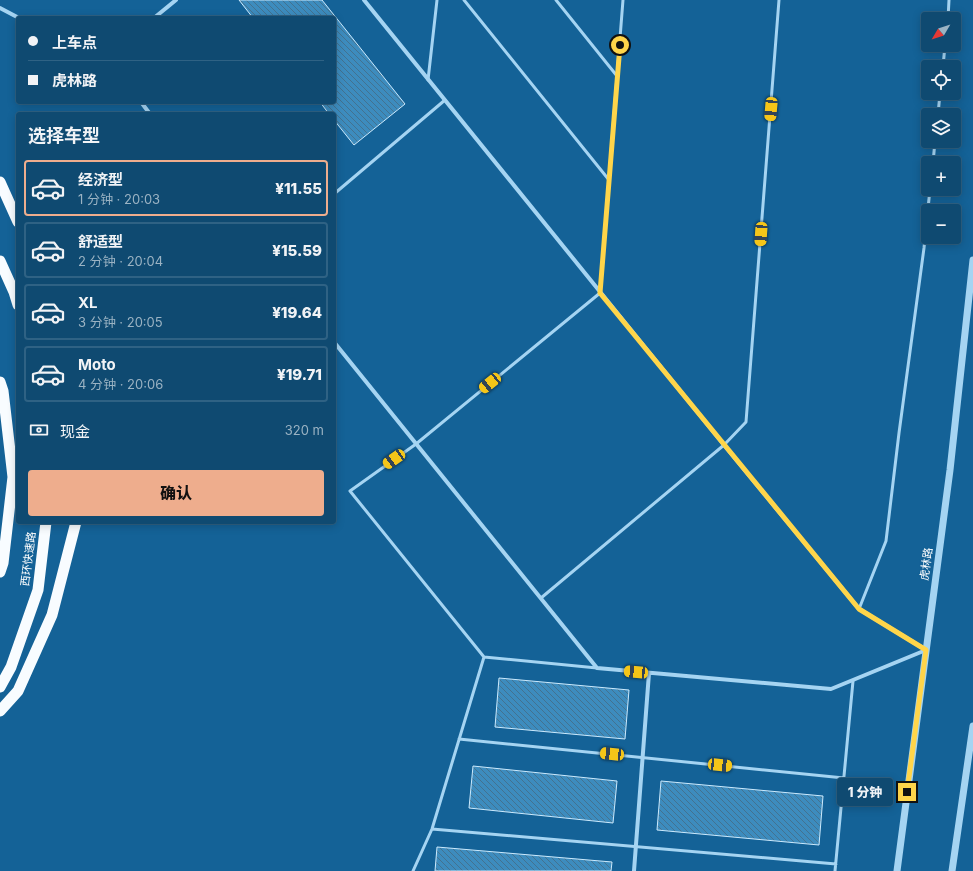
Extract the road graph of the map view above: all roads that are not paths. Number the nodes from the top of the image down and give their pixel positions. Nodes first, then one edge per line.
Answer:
1 (176, 0) edge
2 (364, 0) edge
3 (437, 0) edge
4 (464, 0) edge
5 (556, 0) edge
6 (623, 0) edge
7 (780, 0) edge
8 (949, 0) edge
9 (0, 8) edge
10 (948, 12) edge
11 (16, 16) edge
12 (156, 16) edge
13 (617, 76) junction
14 (428, 80) junction
15 (445, 100) junction
16 (609, 180) junction
17 (0, 182) edge
18 (336, 192) edge
19 (929, 196) edge
20 (16, 218) edge
21 (973, 260) edge
22 (0, 261) edge
23 (600, 293) junction
24 (16, 298) edge
25 (336, 344) edge
26 (0, 382) edge
27 (416, 444) junction
28 (724, 445) junction
29 (46, 524) edge
30 (75, 524) edge
31 (0, 572) edge
32 (541, 598) junction
33 (859, 609) junction
34 (926, 650) junction
35 (484, 657) junction
36 (597, 668) junction
37 (649, 673) junction
38 (853, 680) junction
39 (0, 687) edge
40 (0, 711) edge
41 (973, 726) edge
42 (459, 739) junction
43 (643, 757) junction
44 (844, 778) junction
45 (432, 829) junction
46 (636, 846) junction
47 (836, 864) junction
48 (413, 871) edge
49 (634, 871) edge
50 (835, 871) edge
51 (897, 871) edge
52 (952, 871) edge

1 - 12 street
2 - 14 street
3 - 14 lane
4 - 16 lane
5 - 13 lane
6 - 13 lane
7 - 28 lane
8 - 10 lane
9 - 11 street
13 - 16 lane
14 - 15 street
15 - 18 lane
15 - 23 street
16 - 23 lane
17 - 20 highway
19 - 33 lane
21 - 34 street, 虎林路
22 - 24 highway
23 - 27 lane
23 - 28 street
25 - 27 street
26 - 31 highway
27 - 32 street
27 - 35 lane
28 - 32 lane
28 - 33 street
29 - 39 highway, 西环快速路
30 - 40 highway
32 - 36 street
33 - 34 street
34 - 38 street
34 - 51 street, 虎林路
35 - 36 lane
35 - 42 lane
36 - 37 street
37 - 38 street
37 - 43 street
38 - 44 lane
41 - 52 street
42 - 43 lane
42 - 45 lane
43 - 44 lane
43 - 46 street
44 - 47 lane
45 - 46 lane
45 - 48 lane
46 - 47 lane
46 - 49 street
47 - 50 lane

